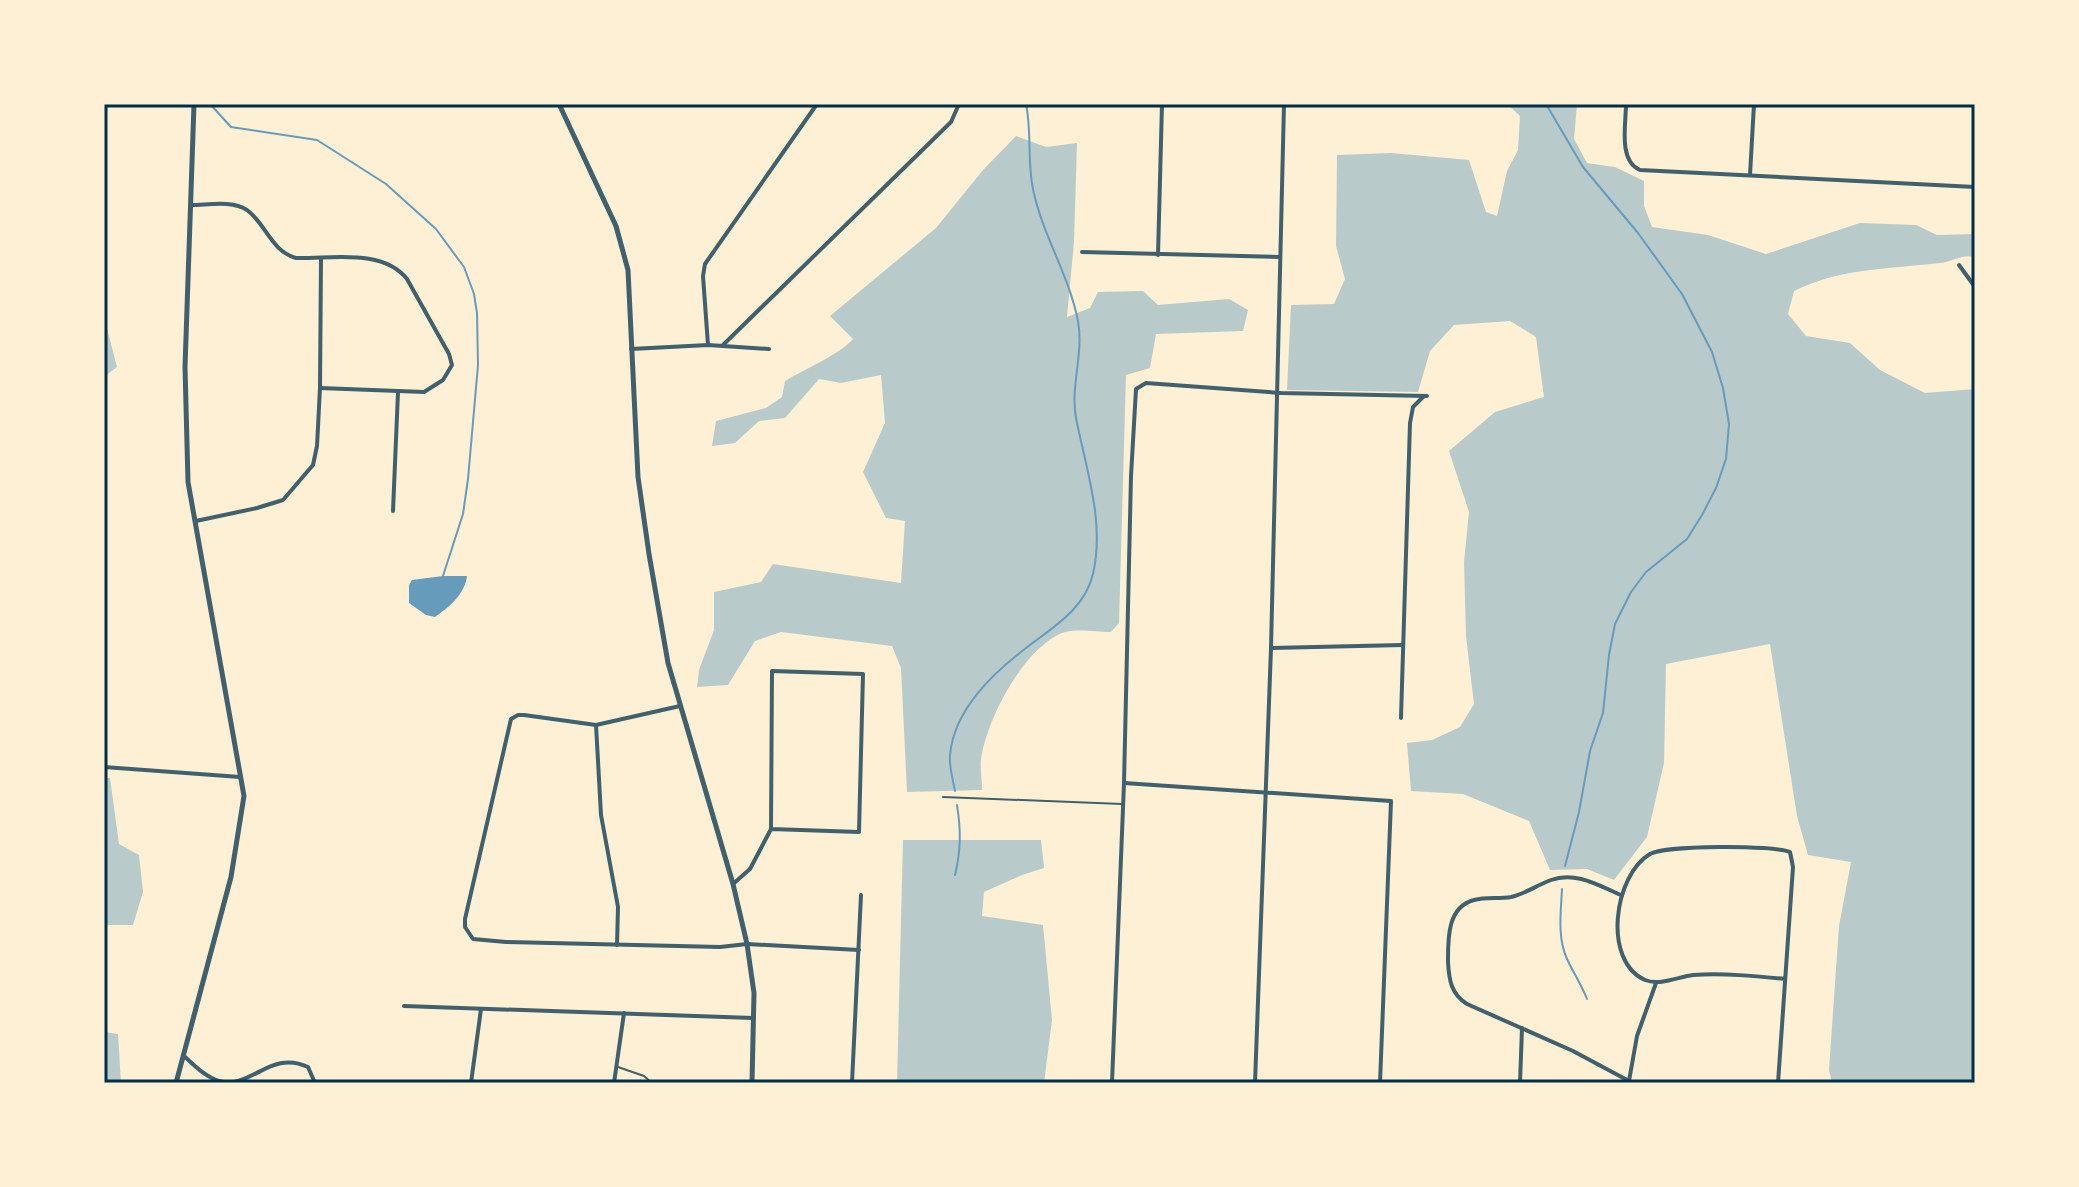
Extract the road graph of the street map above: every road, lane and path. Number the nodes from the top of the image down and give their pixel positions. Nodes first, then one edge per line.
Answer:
1 (194, 104) edge
2 (559, 104) edge
3 (817, 104) edge
4 (959, 104) edge
5 (1162, 104) edge
6 (1284, 104) edge
7 (1626, 104) edge
8 (1754, 104) edge
9 (1750, 175) junction
10 (1975, 187) edge
11 (191, 205) junction
12 (1082, 252) dead end
13 (1158, 255) junction
14 (1279, 257) junction
15 (321, 258) junction
16 (1959, 265) dead end
17 (1975, 287) edge
18 (708, 345) junction
19 (723, 345) junction
20 (631, 349) junction
21 (769, 349) dead end
22 (320, 388) junction
23 (1276, 391) junction
24 (398, 392) junction
25 (393, 511) dead end
26 (196, 521) junction
27 (1403, 645) junction
28 (1271, 648) junction
29 (680, 706) junction
30 (1401, 718) dead end
31 (596, 725) junction
32 (104, 767) edge
33 (242, 777) junction
34 (1124, 783) junction
35 (1264, 794) junction
36 (943, 797) dead end
37 (1123, 804) junction
38 (771, 829) junction
39 (733, 884) junction
40 (861, 895) dead end
41 (1621, 895) junction
42 (747, 944) junction
43 (617, 945) junction
44 (859, 950) junction
45 (1785, 979) junction
46 (1656, 983) junction
47 (404, 1006) dead end
48 (481, 1009) junction
49 (624, 1013) junction
50 (754, 1018) junction
51 (1522, 1028) junction
52 (183, 1055) junction
53 (617, 1067) junction
54 (1629, 1082) edge
55 (176, 1083) edge
56 (315, 1083) edge
57 (471, 1083) edge
58 (614, 1083) edge
59 (652, 1083) edge
60 (752, 1083) edge
61 (852, 1083) edge
62 (1112, 1083) edge
63 (1255, 1083) edge
64 (1380, 1083) edge
65 (1520, 1083) edge
66 (1778, 1083) edge

1 - 11 street
2 - 20 street
3 - 18 street
4 - 19 street
5 - 13 street
6 - 14 street
7 - 9 street
8 - 9 street
9 - 10 street
11 - 15 street
11 - 26 street
12 - 13 street
13 - 14 street
14 - 23 street
15 - 22 street
15 - 24 street
16 - 17 street
18 - 19 street
18 - 20 street
19 - 21 street
20 - 29 street
22 - 24 street
22 - 26 street
23 - 27 street
23 - 28 street
23 - 34 street
24 - 25 street
26 - 33 street
27 - 28 street
27 - 30 street
28 - 35 street
29 - 31 street
29 - 39 street
31 - 43 street
31 - 43 street
32 - 33 street
33 - 52 street
34 - 35 street
34 - 37 street
35 - 63 street
35 - 64 street
36 - 37 lane
37 - 62 street
38 - 38 street
38 - 39 street
39 - 42 street
40 - 44 street
41 - 45 street
41 - 46 street
41 - 51 street
42 - 43 street
42 - 44 street
42 - 50 street
44 - 61 street
45 - 46 street
45 - 66 street
46 - 54 street
47 - 48 street
48 - 49 street
48 - 57 street
49 - 50 street
49 - 53 street
50 - 60 street
51 - 54 street
51 - 65 street
52 - 55 street
52 - 56 street
53 - 58 street
53 - 59 lane

